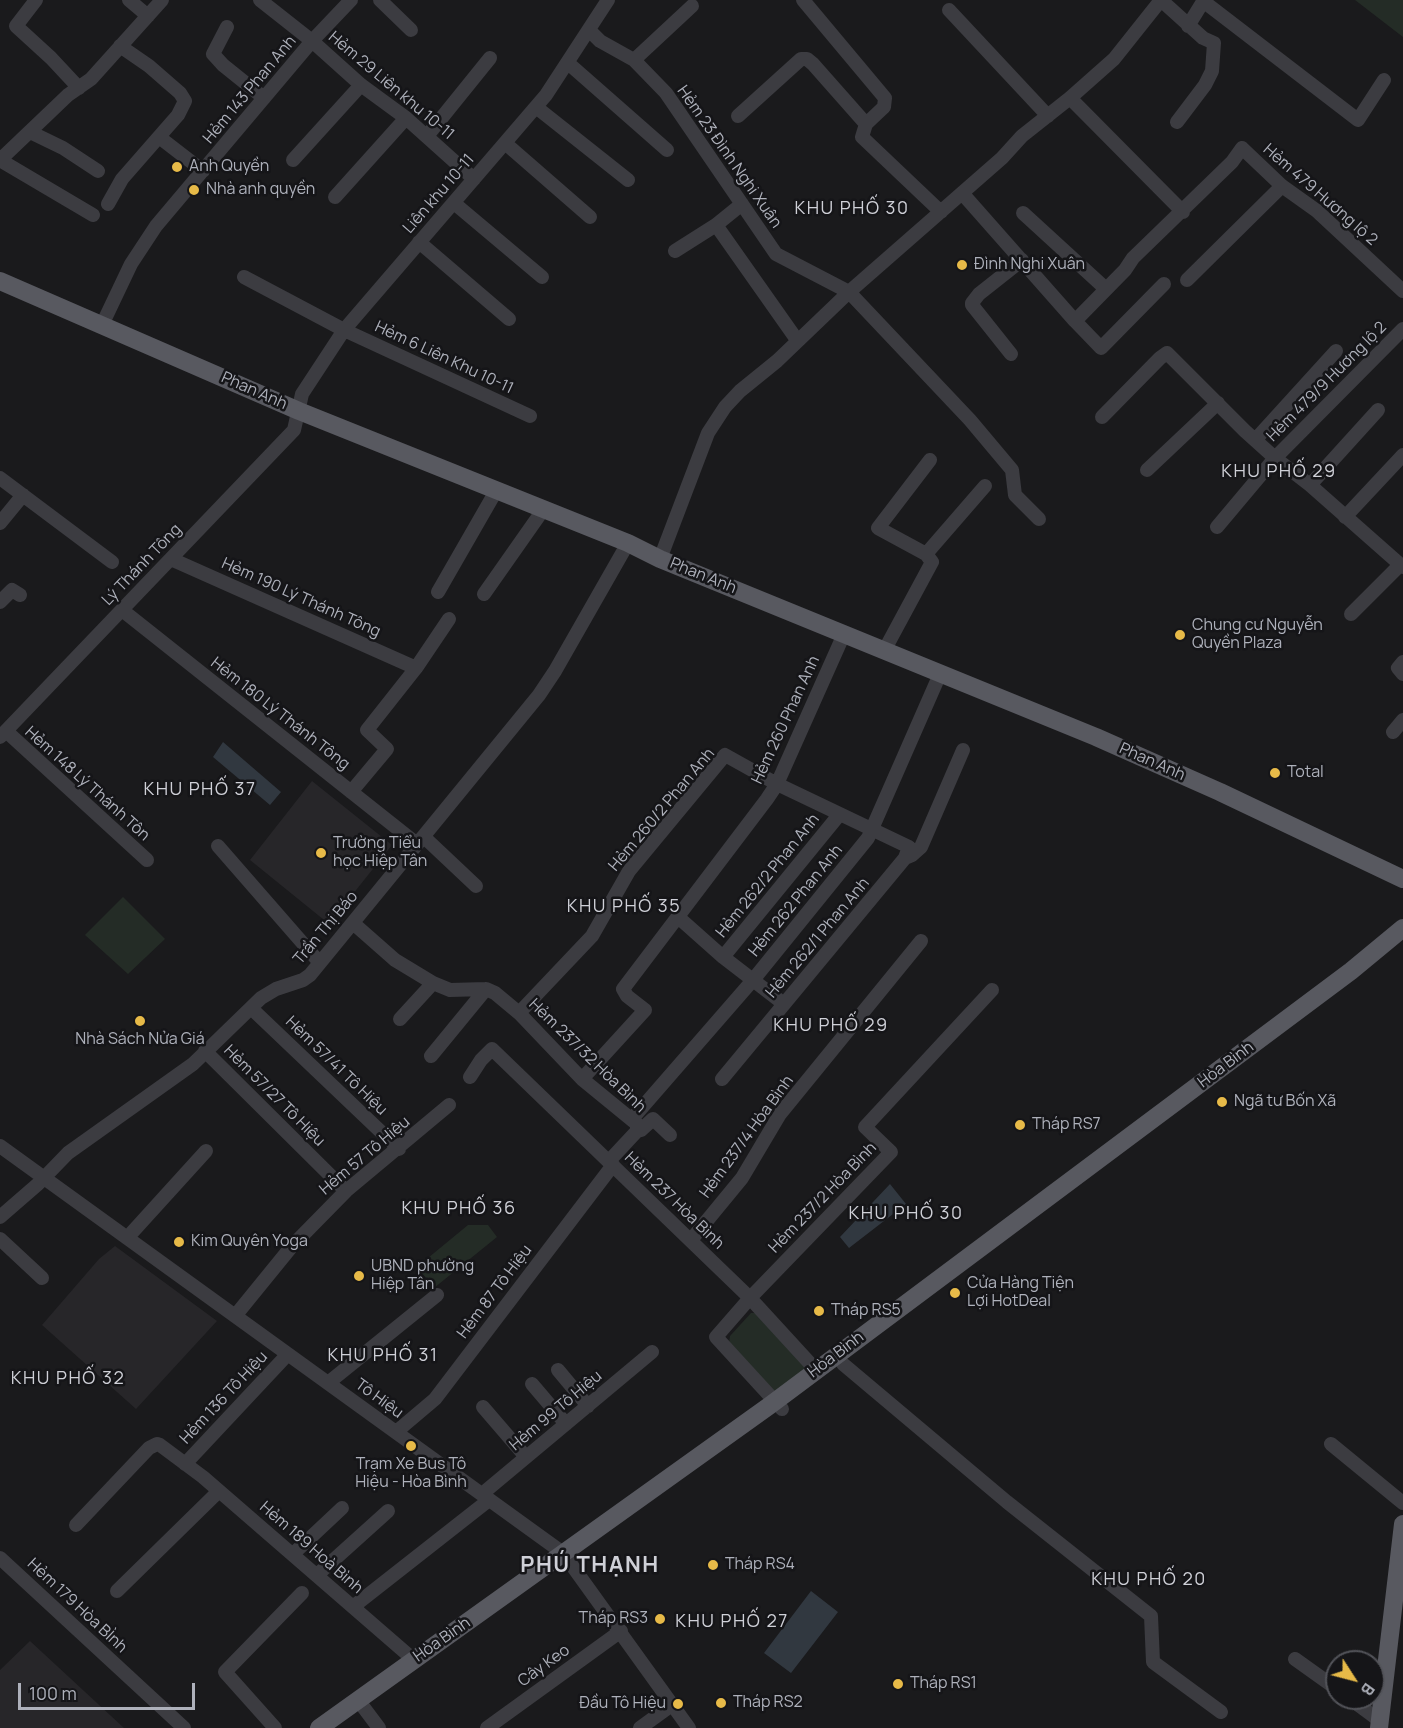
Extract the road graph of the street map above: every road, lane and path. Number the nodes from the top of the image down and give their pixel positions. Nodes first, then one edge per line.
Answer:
1 (36, 0) edge
2 (129, 0) edge
3 (162, 0) edge
4 (261, 0) edge
5 (351, 0) edge
6 (380, 0) edge
7 (803, 0) edge
8 (1161, 0) edge
9 (1203, 0) edge
10 (606, 1) edge
11 (692, 6) dead end
12 (949, 10) dead end
13 (148, 16) junction
14 (1188, 26) junction
15 (227, 27) dead end
16 (411, 30) dead end
17 (589, 30) junction
18 (312, 41) junction
19 (120, 46) junction
20 (490, 58) dead end
21 (634, 60) junction
22 (568, 63) junction
23 (1384, 80) dead end
24 (361, 85) junction
25 (79, 88) junction
26 (1070, 98) junction
27 (264, 99) junction
28 (536, 107) junction
29 (738, 116) dead end
30 (1048, 116) junction
31 (406, 118) junction
32 (1177, 122) dead end
33 (866, 124) junction
34 (30, 132) junction
35 (427, 136) junction
36 (159, 137) junction
37 (505, 143) junction
38 (667, 150) dead end
39 (0, 160) edge
40 (293, 160) dead end
41 (98, 171) dead end
42 (203, 171) junction
43 (474, 179) junction
44 (627, 180) dead end
45 (1282, 186) junction
46 (963, 193) junction
47 (334, 197) dead end
48 (454, 203) junction
49 (108, 204) dead end
50 (742, 204) junction
51 (941, 212) junction
52 (1183, 212) junction
53 (1023, 213) dead end
54 (93, 215) dead end
55 (590, 217) dead end
56 (716, 225) junction
57 (419, 243) junction
58 (675, 251) dead end
59 (1022, 260) junction
60 (542, 276) dead end
61 (244, 277) dead end
62 (1187, 280) dead end
63 (0, 281) edge
64 (1164, 285) dead end
65 (1107, 289) junction
66 (1403, 291) edge
67 (849, 292) junction
68 (509, 320) dead end
69 (1075, 321) junction
70 (102, 325) junction
71 (1403, 329) edge
72 (344, 330) junction
73 (797, 340) junction
74 (1336, 351) dead end
75 (1011, 354) dead end
76 (1218, 403) junction
77 (1378, 410) dead end
78 (299, 411) junction
79 (530, 416) dead end
80 (1102, 417) dead end
81 (1256, 439) junction
82 (1403, 455) edge
83 (1275, 458) junction
84 (930, 460) dead end
85 (1147, 470) dead end
86 (0, 478) edge
87 (1310, 484) junction
88 (985, 486) dead end
89 (496, 490) junction
90 (23, 495) junction
91 (543, 510) junction
92 (1345, 517) junction
93 (1039, 519) dead end
94 (0, 523) edge
95 (1217, 527) dead end
96 (628, 543) junction
97 (926, 554) junction
98 (171, 559) junction
99 (660, 559) junction
100 (112, 562) dead end
101 (1402, 566) edge
102 (438, 592) dead end
103 (484, 594) dead end
104 (20, 595) dead end
105 (0, 602) edge
106 (122, 610) junction
107 (1351, 614) dead end
108 (450, 619) dead end
109 (844, 634) junction
110 (884, 651) junction
111 (1403, 663) edge
112 (416, 668) junction
113 (940, 674) junction
114 (1403, 674) edge
115 (1403, 720) edge
116 (1393, 732) dead end
117 (3, 734) edge
118 (963, 750) dead end
119 (777, 784) junction
120 (351, 792) junction
121 (839, 815) junction
122 (872, 830) junction
123 (420, 841) junction
124 (218, 846) dead end
125 (905, 858) junction
126 (147, 860) dead end
127 (1403, 879) edge
128 (476, 886) dead end
129 (678, 917) junction
130 (353, 923) junction
131 (1403, 928) edge
132 (921, 941) dead end
133 (1403, 944) edge
134 (723, 957) junction
135 (320, 963) junction
136 (753, 980) junction
137 (433, 983) junction
138 (486, 989) junction
139 (992, 990) dead end
140 (784, 1004) junction
141 (251, 1008) junction
142 (519, 1013) junction
143 (400, 1019) dead end
144 (206, 1051) junction
145 (431, 1056) dead end
146 (470, 1077) dead end
147 (582, 1079) junction
148 (722, 1079) dead end
149 (449, 1105) dead end
150 (634, 1125) junction
151 (670, 1135) dead end
152 (0, 1146) edge
153 (399, 1149) junction
154 (206, 1151) dead end
155 (611, 1163) junction
156 (1093, 1171) junction
157 (44, 1178) junction
158 (346, 1191) junction
159 (0, 1217) edge
160 (127, 1238) junction
161 (0, 1239) edge
162 (691, 1240) junction
163 (42, 1278) dead end
164 (437, 1295) dead end
165 (750, 1298) junction
166 (235, 1316) junction
167 (652, 1352) dead end
168 (288, 1354) junction
169 (843, 1364) junction
170 (558, 1370) dead end
171 (816, 1370) junction
172 (328, 1383) junction
173 (532, 1384) dead end
174 (779, 1405) junction
175 (588, 1406) junction
176 (483, 1407) dead end
177 (566, 1424) junction
178 (396, 1432) junction
179 (1331, 1444) dead end
180 (526, 1457) junction
181 (184, 1464) junction
182 (219, 1491) junction
183 (486, 1497) junction
184 (1403, 1503) edge
185 (342, 1508) dead end
186 (388, 1511) dead end
187 (76, 1525) dead end
188 (1403, 1527) edge
189 (293, 1554) junction
190 (0, 1558) edge
191 (567, 1558) junction
192 (1400, 1574) edge
193 (317, 1575) junction
194 (117, 1591) dead end
195 (302, 1593) dead end
196 (354, 1606) junction
197 (621, 1631) junction
198 (1295, 1659) dead end
199 (414, 1660) junction
200 (1325, 1680) edge
201 (362, 1704) junction
202 (673, 1704) junction
203 (1363, 1710) edge
204 (1221, 1712) dead end
205 (1379, 1724) edge
206 (184, 1728) edge
207 (275, 1728) edge
208 (319, 1728) edge
209 (339, 1728) edge
210 (379, 1728) edge
211 (487, 1728) edge
212 (640, 1728) edge
213 (689, 1728) edge

1 - 25 street
2 - 13 street
3 - 13 street
4 - 18 street, Hẻm 29 Liên khu 10-11
5 - 18 street, Hẻm 143 Phan Anh
6 - 16 street
7 - 33 street
8 - 14 street
8 - 26 street
9 - 14 street
9 - 23 street
10 - 17 street, Liên khu 10-11
11 - 21 street
12 - 30 street
13 - 19 street
14 - 32 street
15 - 27 street
17 - 21 street, Hẻm 23 Đình Nghi Xuân
17 - 22 street, Liên khu 10-11
18 - 24 street, Hẻm 29 Liên khu 10-11
18 - 27 street, Hẻm 143 Phan Anh
19 - 25 street
19 - 36 street
20 - 35 street
21 - 50 street, Hẻm 23 Đình Nghi Xuân
22 - 28 street, Liên khu 10-11
22 - 38 street
24 - 31 street, Hẻm 29 Liên khu 10-11
24 - 40 street
25 - 34 street
26 - 30 street
26 - 52 street
27 - 42 street, Hẻm 143 Phan Anh
28 - 37 street, Liên khu 10-11
28 - 44 street
29 - 33 street
30 - 46 street
31 - 35 street, Hẻm 29 Liên khu 10-11
31 - 47 street
33 - 51 street
34 - 39 street
34 - 41 street
35 - 43 street, Hẻm 29 Liên khu 10-11
36 - 42 street
36 - 49 street
37 - 43 street, Liên khu 10-11
37 - 55 street
39 - 54 street
42 - 70 street, Hẻm 143 Phan Anh
43 - 48 street, Liên khu 10-11
45 - 52 street, Hẻm 479 Hương lộ 2
45 - 62 street
45 - 66 street, Hẻm 479 Hương lộ 2
46 - 51 street
46 - 59 street
48 - 57 street, Liên khu 10-11
48 - 60 street
50 - 56 street
50 - 67 street, Hẻm 23 Đình Nghi Xuân
51 - 67 street
52 - 65 street
53 - 65 street
56 - 58 street
56 - 73 street
57 - 68 street
57 - 72 street, Liên khu 10-11
59 - 69 street
59 - 75 street
61 - 72 street, Hẻm 6 Liên Khu 10-11
63 - 70 main road, Phan Anh
64 - 69 street
65 - 69 street
67 - 73 street
67 - 93 street, Hẻm 23 Đình Nghi Xuân
70 - 78 main road, Phan Anh
71 - 83 street, Hẻm 479/9 Hương lộ 2
72 - 78 street, Liên khu 10-11
72 - 79 street, Hẻm 6 Liên Khu 10-11
73 - 99 street
74 - 81 street
76 - 80 street
76 - 81 street
76 - 85 street
77 - 87 street
78 - 89 main road, Phan Anh
78 - 98 street, Lý Thánh Tông
81 - 83 street
82 - 92 street
83 - 87 street
83 - 95 street, Hẻm 479/9 Hương lộ 2
84 - 97 street
86 - 90 street
87 - 92 street
88 - 97 street
89 - 91 main road, Phan Anh
89 - 102 street
90 - 94 street
90 - 100 street
91 - 96 main road, Phan Anh
91 - 103 street
92 - 101 street
96 - 99 main road, Phan Anh
96 - 123 street, Trần Thị Báo
97 - 110 street
98 - 106 street, Lý Thánh Tông
98 - 112 street, Hẻm 190 Lý Thánh Tông
99 - 109 main road, Phan Anh
101 - 107 street
104 - 105 street
106 - 117 street, Lý Thánh Tông
106 - 120 street, Hẻm 180 Lý Thánh Tông
108 - 112 street
109 - 110 main road, Phan Anh
109 - 119 street, Hẻm 260 Phan Anh
110 - 113 main road, Phan Anh
111 - 114 street
112 - 120 street
113 - 122 street, Hẻm 262 Phan Anh
113 - 127 main road, Phan Anh
115 - 116 street
117 - 126 street, Hẻm 148 Lý Thánh Tôn
118 - 125 street, Hẻm 262/1 Phan Anh
119 - 121 street
119 - 129 street, Hẻm 260 Phan Anh
119 - 142 street, Hẻm 260/2 Phan Anh
120 - 123 street, Hẻm 180 Lý Thánh Tông
121 - 122 street
121 - 134 street, Hẻm 262/2 Phan Anh
122 - 125 street
122 - 136 street, Hẻm 262 Phan Anh
123 - 128 street, Hẻm 180 Lý Thánh Tông
123 - 130 street, Trần Thị Báo
124 - 135 street
125 - 140 street, Hẻm 262/1 Phan Anh
129 - 134 street
129 - 147 street, Hẻm 260 Phan Anh
130 - 135 street, Trần Thị Báo
130 - 137 street
131 - 156 main road, Hòa Bình
132 - 162 street, Hẻm 237/4 Hòa Bình
133 - 156 main road, Hòa Bình
134 - 136 street
135 - 141 street, Trần Thị Báo
136 - 140 street
136 - 150 street, Hẻm 262 Phan Anh
137 - 138 street
137 - 143 street
138 - 142 street, Hẻm 237/32 Hòa Bình
138 - 145 street
139 - 165 street, Hẻm 237/2 Hòa Bình
140 - 148 street, Hẻm 262/1 Phan Anh
141 - 144 street, Trần Thị Báo
141 - 153 street, Hẻm 57/41 Tô Hiệu
142 - 147 street, Hẻm 237/32 Hòa Bình
144 - 157 street, Trần Thị Báo
144 - 158 street, Hẻm 57/27 Tô Hiệu
146 - 155 street, Hẻm 237 Hòa Bình
147 - 150 street, Hẻm 237/32 Hòa Bình
149 - 153 street, Hẻm 57 Tô Hiệu
150 - 151 street
150 - 155 street, Hẻm 237/32 Hòa Bình
152 - 157 street, Tô Hiệu
153 - 158 street, Hẻm 57 Tô Hiệu
154 - 160 street
155 - 162 street, Hẻm 237 Hòa Bình
155 - 178 street, Hẻm 87 Tô Hiệu
156 - 169 main road, Hòa Bình
156 - 171 main road, Hòa Bình
157 - 159 street, Trần Thị Báo
157 - 160 street, Tô Hiệu
158 - 166 street, Hẻm 57 Tô Hiệu
160 - 166 street, Tô Hiệu
161 - 163 street
162 - 165 street, Hẻm 237 Hòa Bình
164 - 172 street
165 - 171 street, Hẻm 237 Hòa Bình
165 - 174 street
166 - 168 street, Tô Hiệu
167 - 175 street, Hẻm 99 Tô Hiệu
168 - 172 street, Tô Hiệu
168 - 181 street, Hẻm 136 Tô Hiệu
169 - 174 main road, Hòa Bình
169 - 204 street
170 - 175 street
171 - 174 main road, Hòa Bình
172 - 178 street, Tô Hiệu
173 - 177 street
174 - 191 main road, Hòa Bình
175 - 177 street, Hẻm 99 Tô Hiệu
176 - 180 street
177 - 180 street, Hẻm 99 Tô Hiệu
178 - 183 street, Tô Hiệu
179 - 184 street
180 - 183 street, Hẻm 99 Tô Hiệu
181 - 182 street, Hẻm 189 Hoà Bình
181 - 187 street, Hẻm 189 Hoà Bình
182 - 189 street, Hẻm 189 Hoà Bình
182 - 194 street
183 - 191 street, Tô Hiệu
183 - 196 street, Hẻm 99 Tô Hiệu
185 - 189 street
186 - 193 street
188 - 192 main road
189 - 193 street, Hẻm 189 Hoà Bình
190 - 206 street, Hẻm 179 Hòa BÌnh
191 - 197 street, Tô Hiệu
191 - 199 main road, Hòa Bình
191 - 201 main road, Hòa Bình
192 - 205 main road
193 - 196 street, Hẻm 189 Hoà Bình
195 - 207 street
196 - 199 street, Hẻm 189 Hoà Bình
197 - 202 street, Tô Hiệu
197 - 211 street, Cây Keo
198 - 200 street
199 - 201 main road, Hòa Bình
201 - 208 main road, Hòa Bình
201 - 209 main road, Hòa Bình
201 - 210 street
202 - 212 street
202 - 213 street, Tô Hiệu
203 - 205 street

